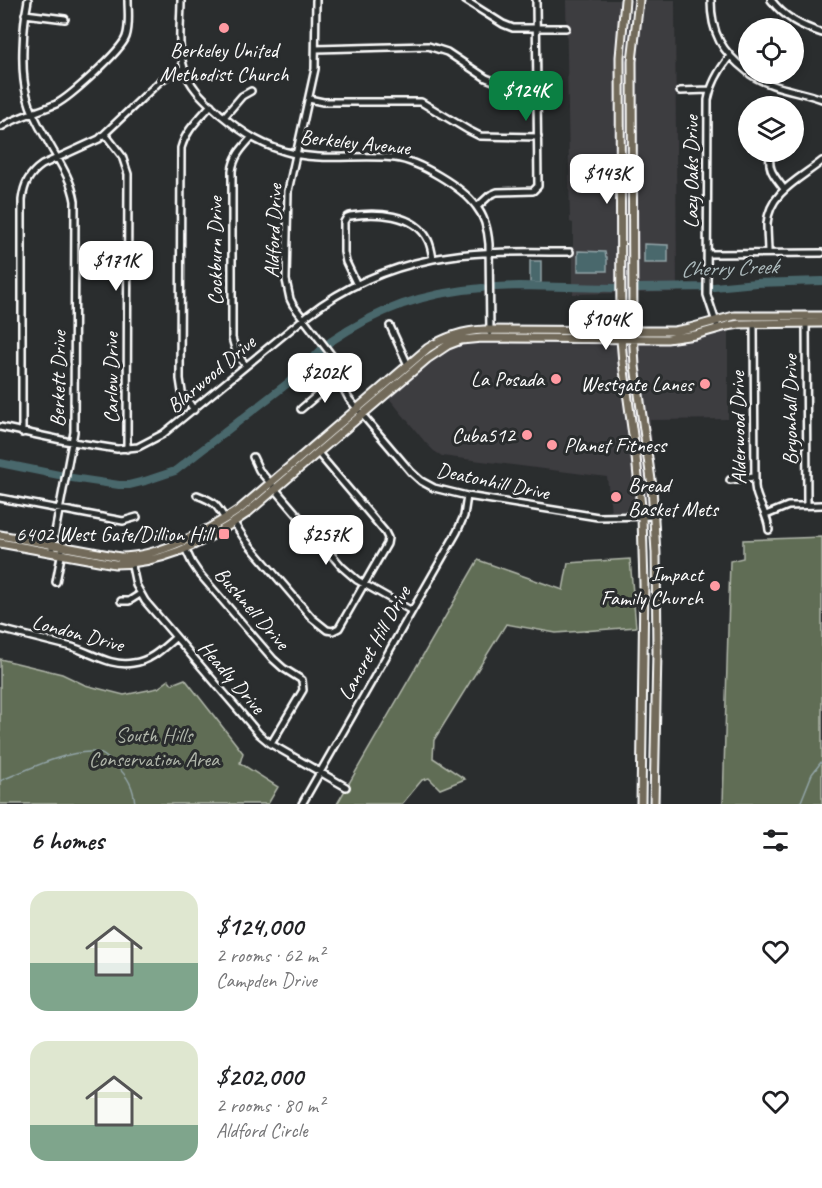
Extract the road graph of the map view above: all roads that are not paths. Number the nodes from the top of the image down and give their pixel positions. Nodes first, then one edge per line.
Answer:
1 (28, 0) edge
2 (128, 0) edge
3 (181, 0) edge
4 (316, 0) edge
5 (465, 0) edge
6 (536, 0) edge
7 (626, 0) edge
8 (639, 0) edge
9 (711, 0) edge
10 (771, 0) edge
11 (25, 14) junction
12 (65, 19) dead end
13 (566, 28) dead end
14 (537, 29) junction
15 (822, 33) edge
16 (316, 48) junction
17 (730, 56) junction
18 (738, 63) edge
19 (184, 68) junction
20 (538, 83) junction
21 (770, 84) edge
22 (709, 90) junction
23 (251, 91) dead end
24 (680, 91) dead end
25 (309, 99) junction
26 (822, 99) edge
27 (211, 105) junction
28 (33, 113) junction
29 (224, 117) junction
30 (619, 121) junction
31 (632, 121) junction
32 (1, 127) edge
33 (105, 134) junction
34 (538, 137) junction
35 (251, 138) junction
36 (296, 154) junction
37 (57, 158) junction
38 (822, 161) edge
39 (768, 162) edge
40 (784, 189) junction
41 (477, 207) junction
42 (570, 252) dead end
43 (489, 253) junction
44 (768, 253) junction
45 (822, 253) edge
46 (708, 254) junction
47 (433, 259) junction
48 (357, 285) junction
49 (822, 316) edge
50 (303, 319) junction
51 (806, 319) junction
52 (754, 323) junction
53 (822, 323) edge
54 (718, 324) junction
55 (390, 326) dead end
56 (541, 330) junction
57 (490, 334) junction
58 (621, 335) junction
59 (633, 335) junction
60 (542, 339) junction
61 (408, 365) junction
62 (246, 366) junction
63 (340, 382) junction
64 (301, 409) dead end
65 (194, 410) junction
66 (359, 413) junction
67 (642, 414) junction
68 (630, 417) junction
69 (0, 427) edge
70 (22, 433) junction
71 (72, 442) junction
72 (127, 449) junction
73 (318, 453) junction
74 (253, 457) dead end
75 (754, 477) junction
76 (730, 480) dead end
77 (273, 487) junction
78 (197, 495) dead end
79 (467, 496) junction
80 (0, 498) edge
81 (807, 505) junction
82 (822, 505) edge
83 (60, 509) junction
84 (766, 515) junction
85 (655, 516) junction
86 (137, 517) dead end
87 (642, 517) junction
88 (225, 519) junction
89 (234, 523) junction
90 (769, 530) dead end
91 (0, 535) edge
92 (0, 543) edge
93 (185, 548) junction
94 (52, 549) junction
95 (62, 551) junction
96 (130, 560) junction
97 (57, 582) dead end
98 (364, 584) junction
99 (140, 594) junction
100 (121, 601) dead end
101 (412, 611) junction
102 (0, 629) edge
103 (176, 637) junction
104 (271, 744) junction
105 (320, 773) junction
106 (346, 787) dead end
107 (302, 804) edge
108 (641, 804) edge
109 (654, 804) edge

1 - 11 street, Berkett Drive
2 - 28 street
3 - 19 street, Berkeley Avenue
4 - 16 street, Aldford Drive
5 - 14 street
6 - 14 street
7 - 30 main road
8 - 31 main road
9 - 17 street
10 - 15 street
11 - 12 street
11 - 28 street, Berkett Drive
13 - 14 street
14 - 20 street
16 - 20 street
16 - 25 street, Aldford Drive
17 - 18 street
17 - 22 street, Lazy Oaks Drive
19 - 27 street, Berkeley Avenue
19 - 33 street
20 - 34 street
21 - 26 street
22 - 24 street
22 - 46 street, Lazy Oaks Drive
23 - 29 street
25 - 34 street
25 - 36 street, Aldford Drive
27 - 29 street, Berkeley Avenue
27 - 65 street
28 - 32 street
28 - 37 street, Berkett Drive
29 - 35 street, Berkeley Avenue
30 - 31 main road
30 - 58 main road
31 - 59 main road
33 - 37 street
33 - 72 street, Carlow Drive
34 - 41 street
35 - 36 street, Berkeley Avenue
35 - 62 street, Cockburn Drive
36 - 41 street, Berkeley Avenue
36 - 50 street, Aldford Drive
37 - 70 street
37 - 71 street, Berkett Drive
38 - 40 street
39 - 40 street
40 - 44 street
41 - 43 street, Berkeley Avenue
42 - 43 street, Blarwood Drive
43 - 47 street, Blarwood Drive
43 - 57 street, Berkeley Avenue
44 - 45 street
44 - 46 street
46 - 54 street, Lazy Oaks Drive
47 - 48 street, Blarwood Drive
47 - 48 street
48 - 50 street, Blarwood Drive
49 - 51 main road
50 - 62 street, Blarwood Drive
50 - 63 street, Aldford Drive
51 - 52 main road
51 - 53 main road
51 - 54 main road
51 - 81 street, Bryonhall Drive
52 - 54 main road
52 - 75 street, Alderwood Drive
54 - 59 main road
55 - 61 street
56 - 57 main road
56 - 58 main road
56 - 60 main road
57 - 60 main road
57 - 61 main road
57 - 66 main road
58 - 59 main road
58 - 60 main road
58 - 68 main road
59 - 67 main road
61 - 66 main road
62 - 65 street, Blarwood Drive
63 - 64 street
63 - 66 street, Aldford Drive
65 - 72 street, Blarwood Drive
66 - 73 main road
66 - 77 main road
66 - 79 street, Deatonhill Drive
67 - 68 main road
67 - 85 main road
68 - 87 main road
69 - 70 street, Blarwood Drive
70 - 71 street, Blarwood Drive
71 - 72 street, Blarwood Drive
71 - 83 street, Berkett Drive
73 - 77 main road
73 - 98 street
74 - 77 street
75 - 76 street
75 - 84 street, Alderwood Drive
77 - 88 main road
77 - 89 main road
77 - 98 street
78 - 88 street
79 - 87 street, Deatonhill Drive
79 - 101 street, Lancret Hill Drive
80 - 83 street
81 - 82 street
81 - 84 street
83 - 86 street
83 - 94 street, Berkett Drive
84 - 90 street, Alderwood Drive
85 - 87 street, Deatonhill Drive
85 - 109 main road
87 - 108 main road
88 - 96 main road
89 - 93 main road
89 - 98 street
91 - 94 main road
92 - 94 main road
93 - 96 main road
93 - 104 street, Bushnell Drive
94 - 95 main road
95 - 96 main road
95 - 97 street
96 - 99 street, Headly Drive
98 - 101 street
99 - 100 street
99 - 103 street, Headly Drive
101 - 105 street, Lancret Hill Drive
102 - 103 street, London Drive
103 - 104 street, Headly Drive
104 - 105 street, Headly Drive
105 - 106 street, Headly Drive
105 - 107 street, Lancret Hill Drive

